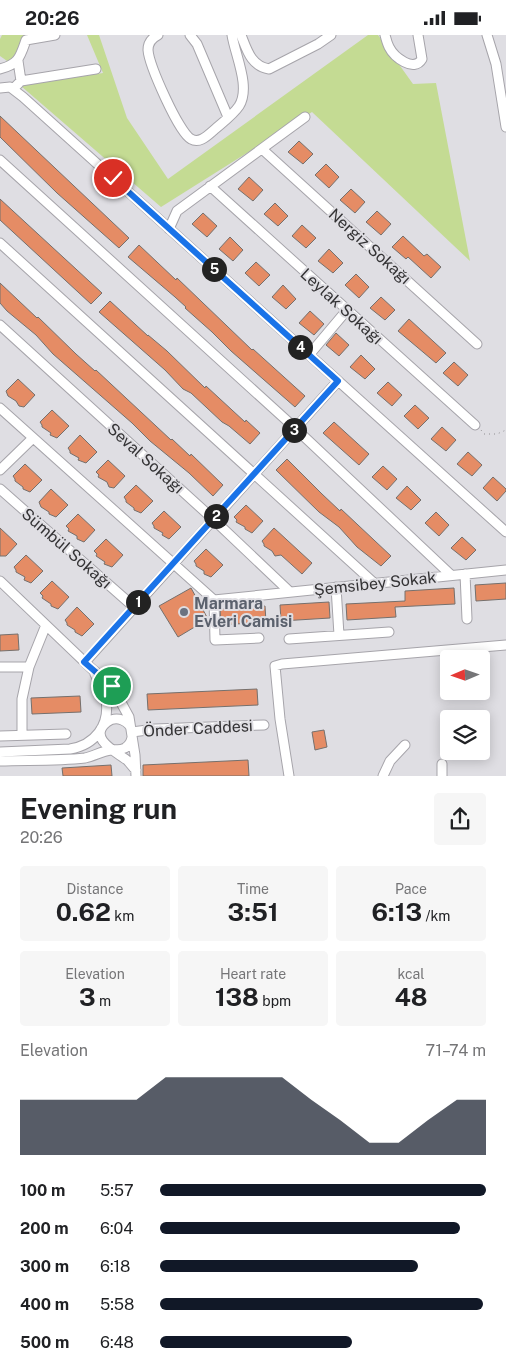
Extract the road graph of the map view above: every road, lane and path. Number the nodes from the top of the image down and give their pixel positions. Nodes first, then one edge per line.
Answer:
1 (55, 35) edge
2 (158, 35) edge
3 (190, 35) edge
4 (232, 35) edge
5 (241, 35) edge
6 (331, 35) edge
7 (385, 35) edge
8 (418, 35) edge
9 (487, 35) edge
10 (18, 61) junction
11 (0, 69) edge
12 (96, 69) dead end
13 (21, 81) junction
14 (0, 88) edge
15 (12, 88) junction
16 (228, 117) junction
17 (305, 117) dead end
18 (506, 127) edge
19 (262, 149) junction
20 (0, 160) edge
21 (210, 186) junction
22 (177, 211) junction
23 (158, 219) junction
24 (169, 229) junction
25 (0, 243) edge
26 (347, 310) junction
27 (0, 325) edge
28 (477, 344) dead end
29 (309, 355) junction
30 (338, 381) junction
31 (0, 408) edge
32 (475, 425) joint
33 (295, 429) junction
34 (506, 430) edge
35 (33, 438) junction
36 (0, 470) edge
37 (253, 475) junction
38 (0, 489) edge
39 (213, 519) junction
40 (506, 532) edge
41 (173, 564) junction
42 (506, 570) edge
43 (465, 574) junction
44 (451, 575) junction
45 (0, 581) edge
46 (374, 583) junction
47 (336, 587) junction
48 (290, 592) junction
49 (214, 600) junction
50 (134, 607) junction
51 (467, 619) dead end
52 (46, 625) junction
53 (389, 632) dead end
54 (339, 635) junction
55 (260, 638) dead end
56 (289, 639) dead end
57 (506, 645) edge
58 (84, 662) junction
59 (0, 667) edge
60 (29, 667) junction
61 (92, 669) junction
62 (264, 725) dead end
63 (103, 727) junction
64 (132, 732) junction
65 (66, 734) dead end
66 (22, 735) junction
67 (0, 736) edge
68 (405, 745) dead end
69 (111, 750) junction
70 (0, 752) edge
71 (0, 761) edge
72 (442, 764) dead end
73 (136, 773) edge
74 (289, 775) edge
75 (383, 775) edge
76 (442, 775) edge

1 - 10 street
2 - 16 street
3 - 16 street
4 - 16 street
5 - 6 street
7 - 8 street
9 - 18 street
10 - 11 street
10 - 13 street
12 - 13 street
13 - 15 street
14 - 15 street
15 - 23 street
17 - 19 street
19 - 21 street
19 - 28 street, Nergiz Sokağı
20 - 33 street
21 - 22 street
21 - 26 street, Leylak Sokağı
22 - 23 street
22 - 24 street
23 - 24 street
24 - 29 street
25 - 37 street
26 - 29 street
26 - 32 street, Leylak Sokağı
27 - 39 street, Seval Sokağı
29 - 30 street
30 - 33 street
30 - 40 street
31 - 35 street
32 - 34 path
33 - 37 street
33 - 44 street
35 - 36 street
35 - 41 street
37 - 39 street
37 - 46 street
38 - 50 street, Sümbül Sokağı
39 - 41 street
39 - 48 street, Seval Sokağı
41 - 49 street
41 - 50 street
42 - 43 street, Şemsibey Sokak
43 - 44 street, Şemsibey Sokak
43 - 51 street
44 - 46 street, Şemsibey Sokak
45 - 52 street
46 - 47 street, Şemsibey Sokak
47 - 48 street, Şemsibey Sokak
47 - 54 street
48 - 49 street, Şemsibey Sokak
49 - 55 street
50 - 58 street
52 - 58 street
52 - 60 street
53 - 54 street
54 - 56 street
57 - 74 street
58 - 61 street
59 - 60 street
60 - 66 street
61 - 63 street
61 - 64 street
62 - 64 street, Önder Caddesi
63 - 64 street
63 - 69 street
63 - 70 street
64 - 69 street
64 - 73 street
65 - 66 street
66 - 67 street
68 - 75 street
69 - 71 street
69 - 73 street
72 - 76 street

